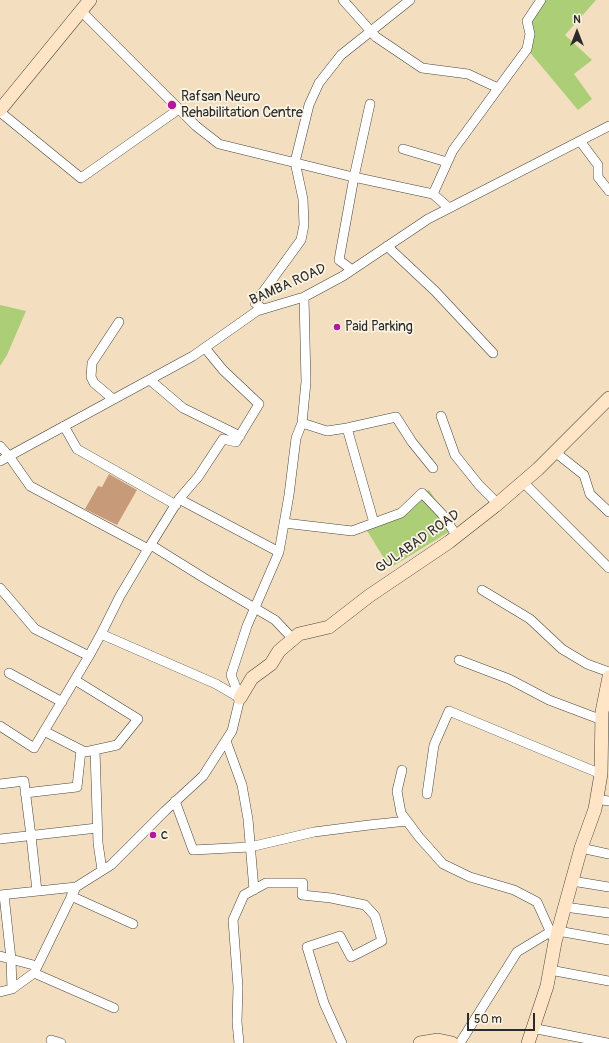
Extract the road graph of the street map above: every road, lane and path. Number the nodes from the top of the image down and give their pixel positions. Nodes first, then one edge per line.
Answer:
1 (90, 0) edge
2 (343, 0) edge
3 (410, 0) edge
4 (541, 0) edge
5 (81, 11) junction
6 (370, 31) junction
7 (498, 88) junction
8 (370, 104) dead end
9 (179, 109) junction
10 (0, 111) edge
11 (609, 126) edge
12 (580, 141) junction
13 (403, 149) dead end
14 (295, 162) junction
15 (447, 162) junction
16 (354, 177) junction
17 (609, 191) edge
18 (433, 194) junction
19 (449, 208) junction
20 (387, 246) junction
21 (352, 270) junction
22 (304, 296) junction
23 (263, 309) junction
24 (119, 322) dead end
25 (205, 348) junction
26 (493, 353) dead end
27 (150, 380) junction
28 (609, 398) edge
29 (113, 400) junction
30 (441, 416) dead end
31 (302, 423) junction
32 (64, 426) junction
33 (347, 428) junction
34 (240, 436) junction
35 (0, 446) edge
36 (555, 452) junction
37 (9, 456) junction
38 (0, 461) edge
39 (432, 468) dead end
40 (523, 482) junction
41 (177, 502) junction
42 (498, 504) junction
43 (609, 512) edge
44 (284, 523) junction
45 (374, 523) junction
46 (456, 536) junction
47 (150, 547) junction
48 (279, 552) junction
49 (609, 568) edge
50 (0, 588) edge
51 (482, 590) dead end
52 (255, 608) junction
53 (101, 634) junction
54 (293, 639) junction
55 (90, 656) junction
56 (459, 660) dead end
57 (9, 672) dead end
58 (609, 672) edge
59 (609, 677) edge
60 (74, 680) junction
61 (240, 698) junction
62 (62, 702) junction
63 (604, 715) edge
64 (0, 726) edge
65 (44, 731) junction
66 (226, 741) junction
67 (81, 750) junction
68 (95, 750) junction
69 (402, 770) dead end
70 (601, 774) junction
71 (0, 784) edge
72 (25, 793) junction
73 (427, 794) dead end
74 (603, 800) edge
75 (175, 801) junction
76 (407, 821) junction
77 (97, 828) junction
78 (31, 836) junction
79 (0, 839) edge
80 (250, 847) junction
81 (581, 848) junction
82 (609, 854) edge
83 (102, 870) junction
84 (572, 881) junction
85 (76, 887) junction
86 (609, 887) edge
87 (254, 890) junction
88 (37, 891) junction
89 (2, 895) edge
90 (71, 896) junction
91 (565, 907) junction
92 (609, 913) edge
93 (133, 924) dead end
94 (555, 935) junction
95 (609, 940) edge
96 (0, 956) edge
97 (11, 958) junction
98 (36, 970) junction
99 (550, 970) junction
100 (609, 980) edge
101 (12, 990) junction
102 (0, 992) edge
103 (114, 1008) dead end
104 (532, 1028) junction
105 (51, 1040) dead end
106 (61, 1043) edge
107 (238, 1043) edge
108 (342, 1043) edge
109 (420, 1043) edge
110 (452, 1043) edge
111 (460, 1043) edge
112 (528, 1043) edge
113 (608, 1043) edge

1 - 5 street
2 - 6 street
3 - 6 street
4 - 7 street
5 - 9 street
5 - 10 street
6 - 7 street
6 - 14 street
7 - 15 street
8 - 16 street
9 - 10 street
9 - 14 street
11 - 12 street, BAMBA ROAD
12 - 17 street
12 - 19 street, BAMBA ROAD
13 - 15 street
14 - 16 street
14 - 23 street
15 - 18 street
16 - 18 street
16 - 21 street
18 - 19 street
19 - 20 street, BAMBA ROAD
20 - 21 street, BAMBA ROAD
20 - 26 street
21 - 22 street, BAMBA ROAD
22 - 23 street, BAMBA ROAD
22 - 31 street
23 - 25 street, BAMBA ROAD
24 - 29 street
25 - 27 street, BAMBA ROAD
25 - 34 street
27 - 29 street, BAMBA ROAD
27 - 34 street
28 - 36 street, GULABAD ROAD
29 - 32 street, BAMBA ROAD
30 - 42 street
31 - 33 street
31 - 44 street
32 - 37 street, BAMBA ROAD
32 - 41 street
33 - 39 street
33 - 45 street
34 - 41 street
35 - 37 street
36 - 40 street, GULABAD ROAD
36 - 43 street
37 - 38 street, BAMBA ROAD
37 - 47 street
40 - 42 street, GULABAD ROAD
40 - 49 street
41 - 47 street
41 - 48 street
42 - 46 street, GULABAD ROAD
44 - 45 street
44 - 48 street
45 - 46 street
46 - 54 street, GULABAD ROAD
47 - 52 street
47 - 53 street
48 - 52 street
50 - 55 street
51 - 58 street
52 - 54 street
52 - 61 street
53 - 55 street
53 - 61 street
54 - 61 street, GULABAD ROAD
55 - 60 street
56 - 63 street
57 - 62 street
59 - 63 street
60 - 62 street
60 - 68 street
61 - 66 street
62 - 65 street
63 - 70 street
64 - 65 street
65 - 67 street
66 - 75 street
66 - 80 street
67 - 68 street
67 - 72 street
68 - 77 street
69 - 76 street
70 - 73 street
70 - 74 street
71 - 72 street
72 - 78 street
74 - 81 street
75 - 80 street
75 - 83 street
76 - 80 street
76 - 94 street
77 - 78 street
77 - 83 street
78 - 79 street
78 - 88 street
80 - 87 street
81 - 82 street
81 - 84 street
83 - 85 street
84 - 86 street
84 - 91 street
85 - 88 street
85 - 90 street
87 - 107 street
87 - 108 street
88 - 89 street
89 - 97 street
90 - 93 street
90 - 98 street
91 - 92 street
91 - 94 street
94 - 95 street
94 - 99 street
94 - 111 street
96 - 97 street
97 - 98 street
97 - 101 street
98 - 101 street
98 - 103 street
99 - 100 street
99 - 104 street
101 - 102 street
104 - 112 street
104 - 113 street
105 - 106 street
109 - 110 street

